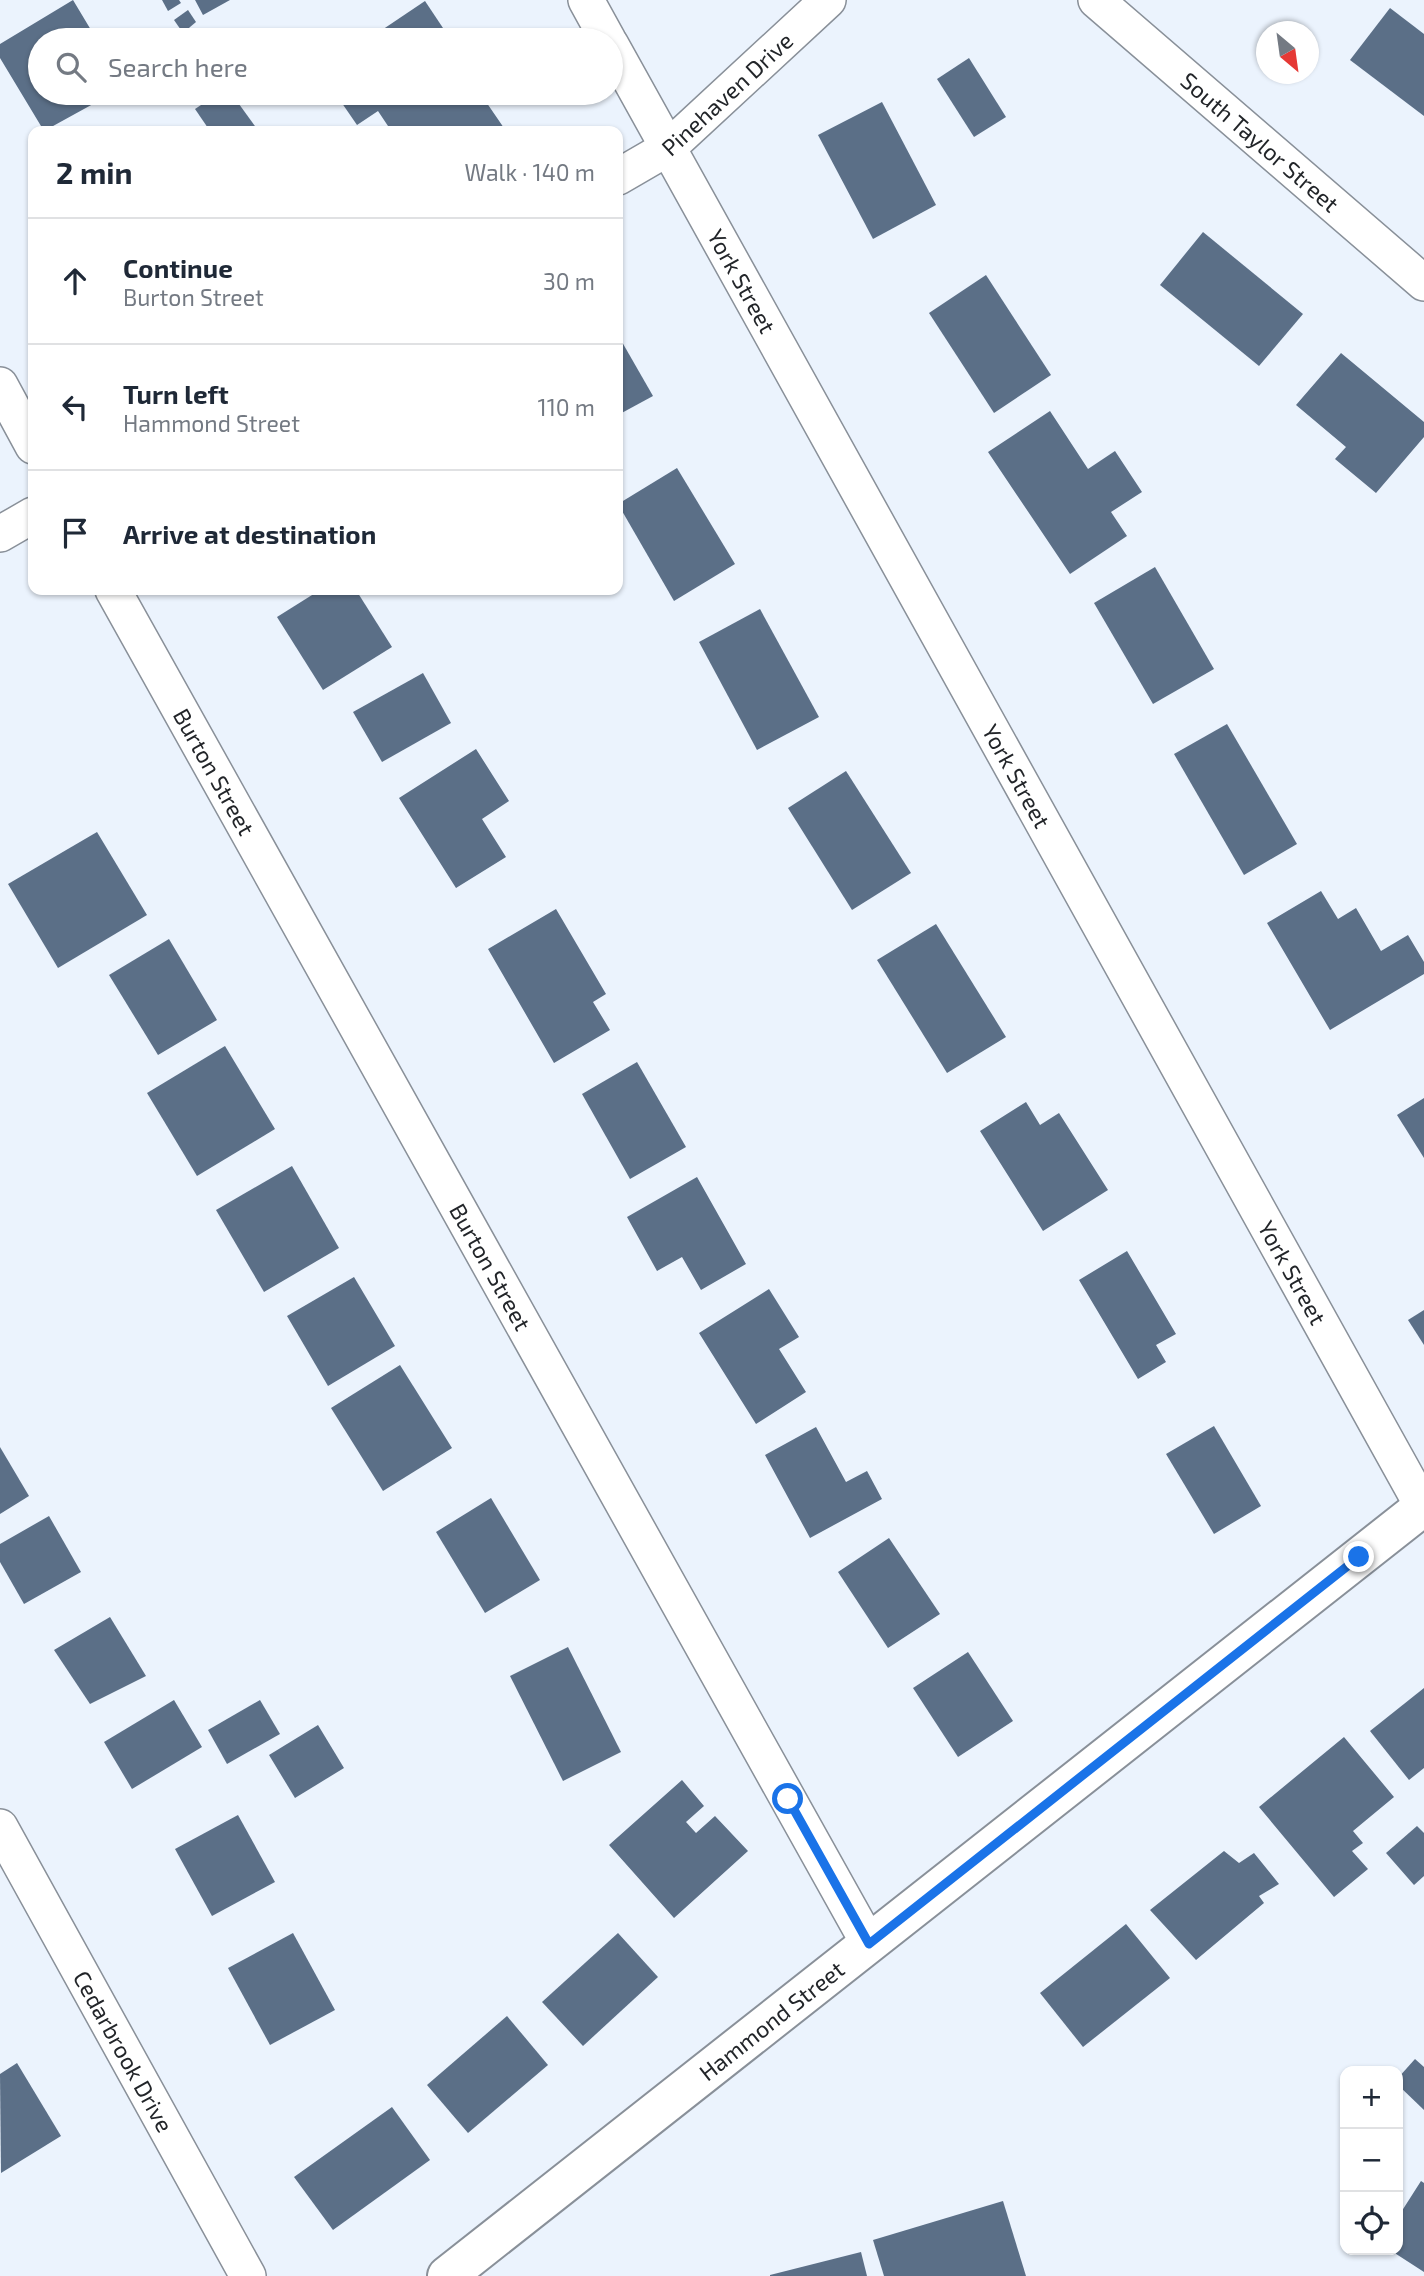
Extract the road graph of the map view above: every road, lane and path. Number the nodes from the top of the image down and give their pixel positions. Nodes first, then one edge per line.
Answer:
1 (586, 0) edge
2 (828, 0) edge
3 (1096, 0) edge
4 (601, 28) edge
5 (623, 67) edge
6 (668, 148) junction
7 (623, 174) edge
8 (1424, 283) edge
9 (0, 385) edge
10 (28, 437) edge
11 (28, 519) edge
12 (0, 534) edge
13 (116, 595) edge
14 (1423, 1506) edge
15 (0, 1827) edge
16 (869, 1944) junction
17 (248, 2276) edge
18 (447, 2276) edge

1 - 4 street
2 - 6 street, Pinehaven Drive
3 - 8 street, South Taylor Street
5 - 6 street, York Street
6 - 7 street, Pinehaven Drive
6 - 14 street, York Street
9 - 10 street
11 - 12 street
13 - 16 street, Burton Street
14 - 16 street, Hammond Street
15 - 17 street, Cedarbrook Drive
16 - 18 street, Hammond Street

